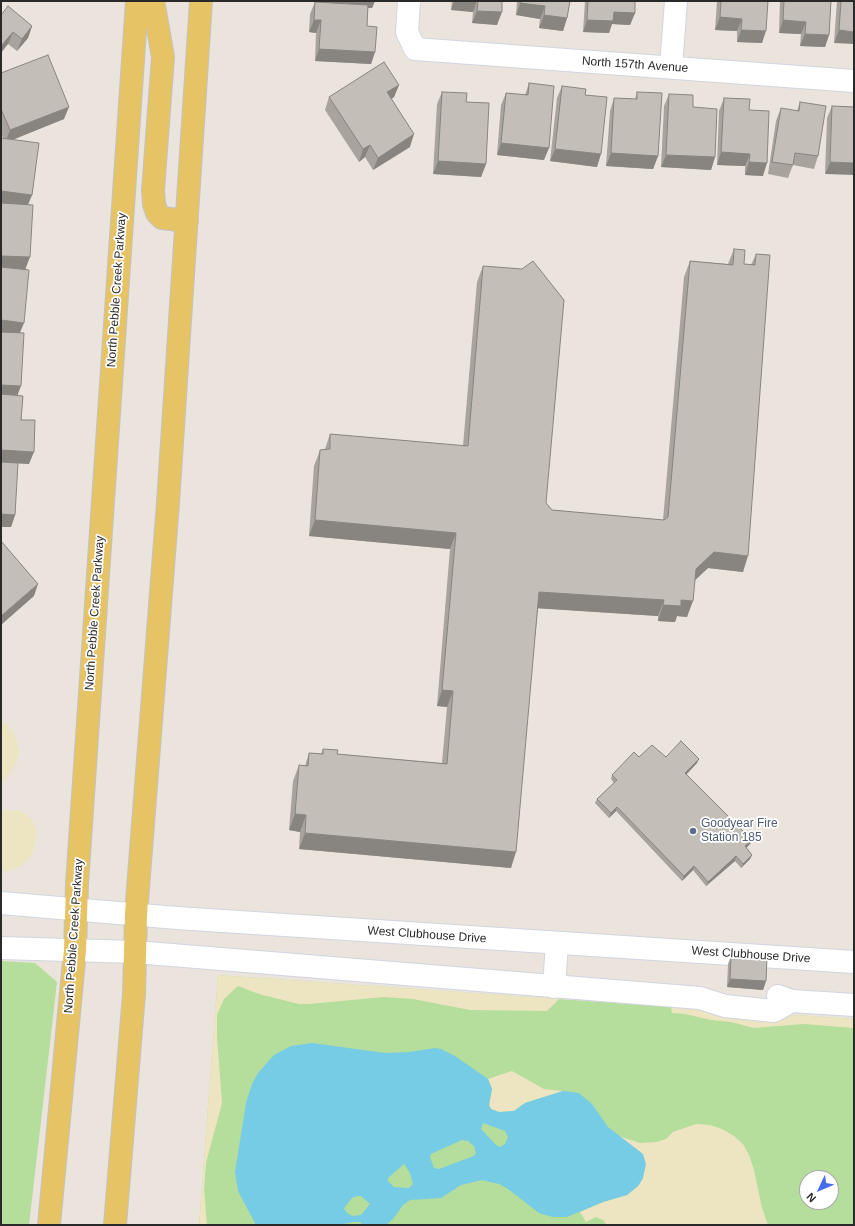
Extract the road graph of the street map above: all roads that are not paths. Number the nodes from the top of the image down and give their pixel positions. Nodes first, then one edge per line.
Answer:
1 (137, 1) edge
2 (151, 1) edge
3 (201, 1) edge
4 (409, 1) edge
5 (676, 1) edge
6 (671, 67) junction
7 (854, 80) edge
8 (187, 221) junction
9 (1, 903) edge
10 (76, 909) junction
11 (136, 914) junction
12 (557, 943) junction
13 (1, 948) edge
14 (75, 950) junction
15 (136, 952) junction
16 (854, 962) edge
17 (554, 987) junction
18 (854, 1005) edge
19 (49, 1225) edge
20 (115, 1225) edge

1 - 10 main road, North Pebble Creek Parkway
2 - 8 main road
3 - 8 main road
4 - 6 street, North 157th Avenue
5 - 6 street
6 - 7 street, North 157th Avenue
8 - 11 main road
9 - 10 street, West Clubhouse Drive
10 - 11 street, West Clubhouse Drive
10 - 14 main road, North Pebble Creek Parkway
11 - 12 street, West Clubhouse Drive
11 - 15 main road
12 - 16 street, West Clubhouse Drive
12 - 17 street
13 - 14 street
14 - 15 street
14 - 19 main road, North Pebble Creek Parkway
15 - 17 street
15 - 20 main road
17 - 18 street

